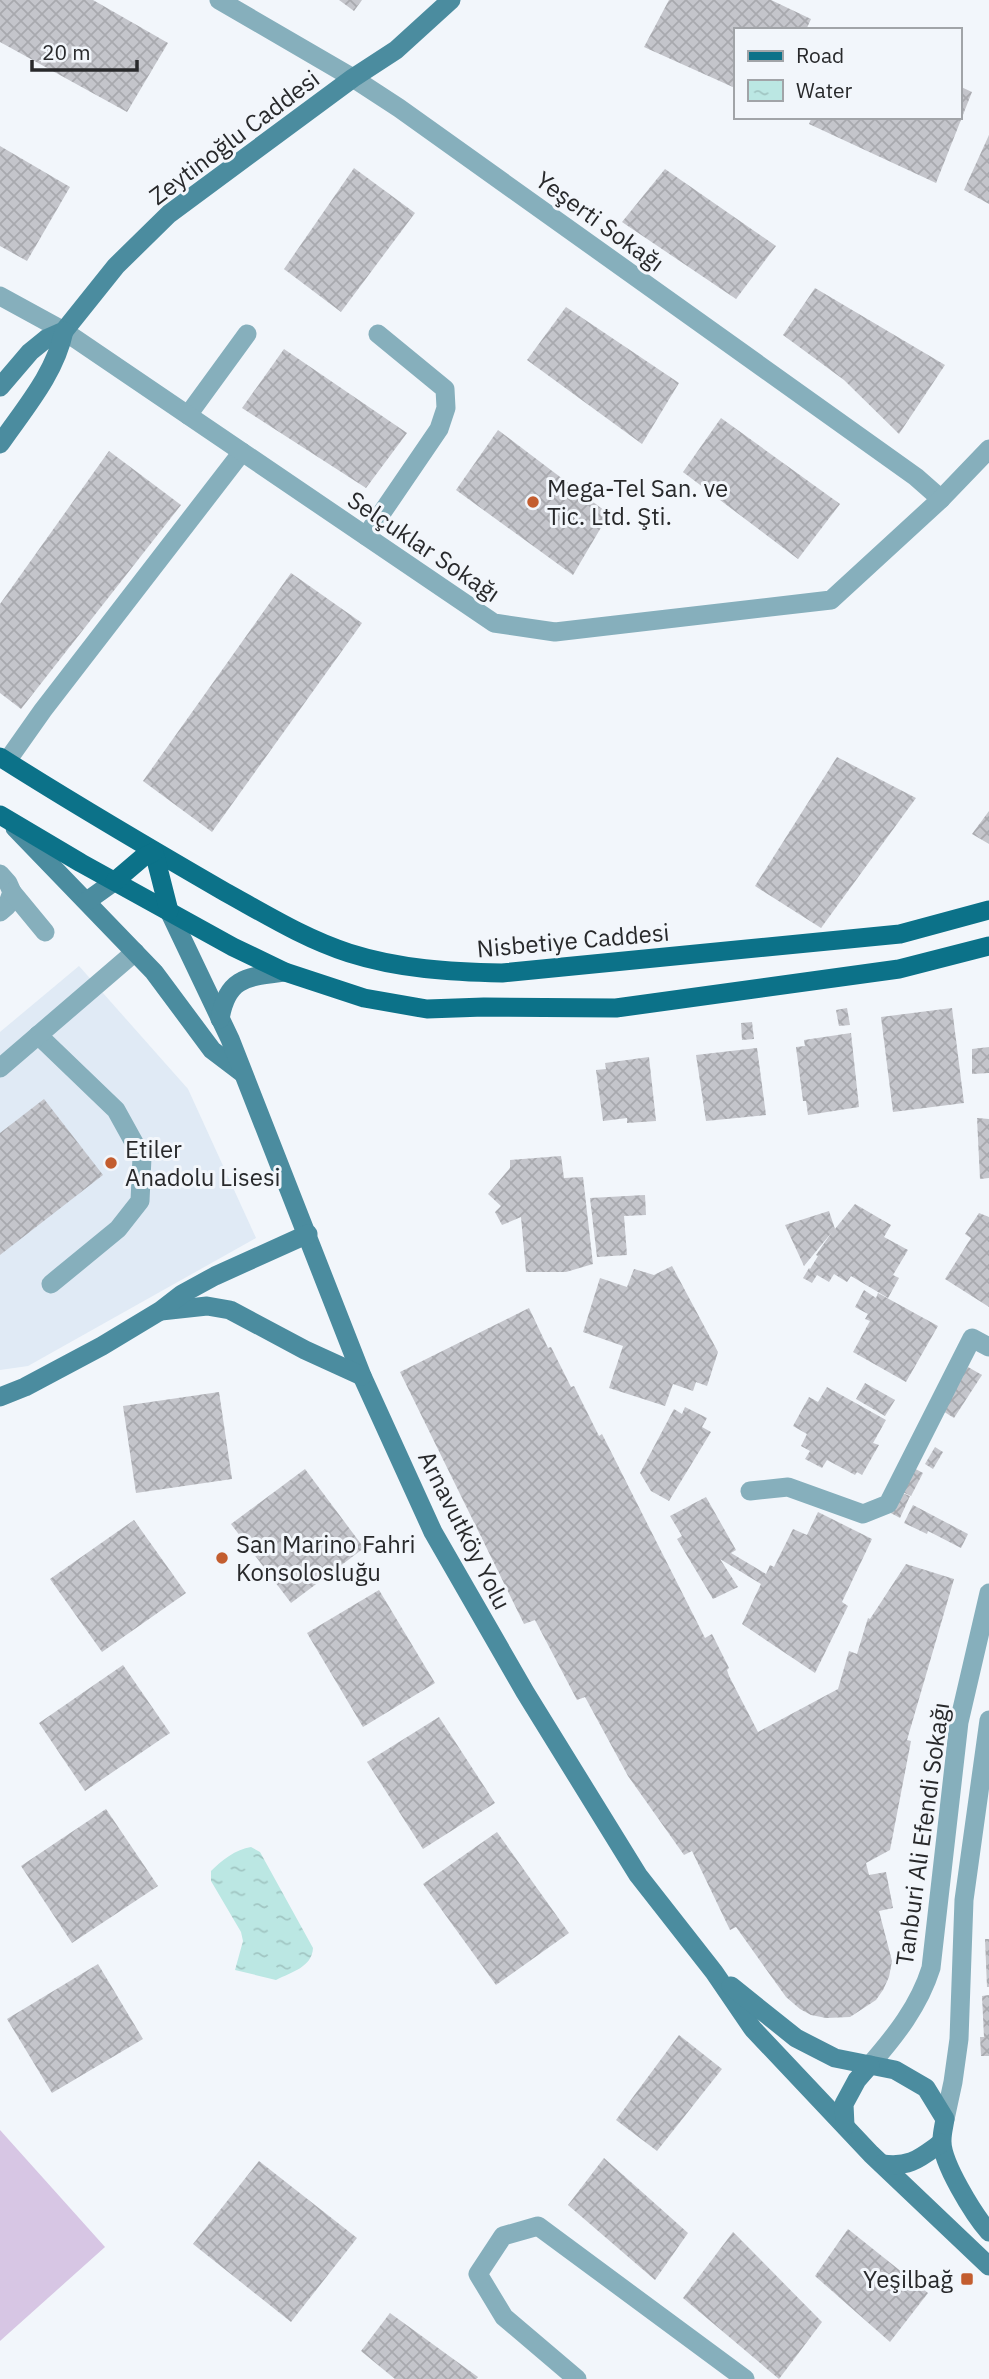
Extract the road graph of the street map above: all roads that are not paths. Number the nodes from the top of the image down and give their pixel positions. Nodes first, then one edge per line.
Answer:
1 (219, 0) edge
2 (450, 0) edge
3 (354, 78) junction
4 (0, 296) edge
5 (64, 331) junction
6 (247, 334) dead end
7 (378, 334) dead end
8 (0, 387) edge
9 (187, 415) junction
10 (0, 444) edge
11 (989, 449) edge
12 (242, 452) junction
13 (941, 499) junction
14 (366, 536) junction
15 (3, 759) edge
16 (4, 818) edge
17 (154, 852) junction
18 (0, 874) edge
19 (115, 881) junction
20 (12, 892) junction
21 (87, 901) junction
22 (989, 910) edge
23 (169, 911) junction
24 (0, 912) edge
25 (46, 933) dead end
26 (987, 946) edge
27 (135, 952) junction
28 (285, 972) junction
29 (220, 1019) junction
30 (38, 1035) junction
31 (0, 1068) edge
32 (242, 1073) junction
33 (308, 1234) junction
34 (51, 1284) dead end
35 (160, 1311) junction
36 (989, 1347) edge
37 (362, 1376) junction
38 (2, 1400) edge
39 (750, 1491) dead end
40 (989, 1593) edge
41 (989, 1720) edge
42 (714, 1972) junction
43 (870, 2065) junction
44 (945, 2119) junction
45 (845, 2126) junction
46 (941, 2143) junction
47 (882, 2164) junction
48 (989, 2232) edge
49 (989, 2266) edge
50 (577, 2379) edge
51 (746, 2379) edge

1 - 3 street, Yeşerti Sokağı
2 - 3 main road, Zeytinoğlu Caddesi
3 - 5 main road, Zeytinoğlu Caddesi
3 - 13 street, Yeşerti Sokağı
4 - 5 street, Selçuklar Sokağı
5 - 8 main road
5 - 9 street, Selçuklar Sokağı
5 - 10 main road
6 - 9 street
7 - 14 street
9 - 12 street, Selçuklar Sokağı
11 - 13 street, Selçuklar Sokağı
12 - 14 street, Selçuklar Sokağı
12 - 15 street
13 - 14 street, Selçuklar Sokağı
15 - 17 main road, Nisbetiye Caddesi
16 - 19 main road
16 - 21 main road
17 - 19 main road
17 - 22 main road, Nisbetiye Caddesi
17 - 23 main road
18 - 20 street
19 - 21 main road
19 - 23 main road
20 - 24 street
20 - 25 street
21 - 27 main road
23 - 28 main road
23 - 29 main road, Arnavutköy Yolu
26 - 28 main road
27 - 30 street
27 - 32 main road
28 - 29 main road
29 - 32 main road, Arnavutköy Yolu
30 - 31 street
30 - 34 street
32 - 33 main road, Arnavutköy Yolu
33 - 35 main road
33 - 37 main road, Arnavutköy Yolu
35 - 37 main road
35 - 38 main road
36 - 39 street
37 - 42 main road, Arnavutköy Yolu
40 - 43 street, Tanburi Ali Efendi Sokağı
41 - 44 street, Tanburi Ali Efendi Sokağı
42 - 43 main road
42 - 45 main road
43 - 44 main road
43 - 45 main road
44 - 46 main road
45 - 47 main road
46 - 47 main road
46 - 48 main road
47 - 49 main road
50 - 51 street

